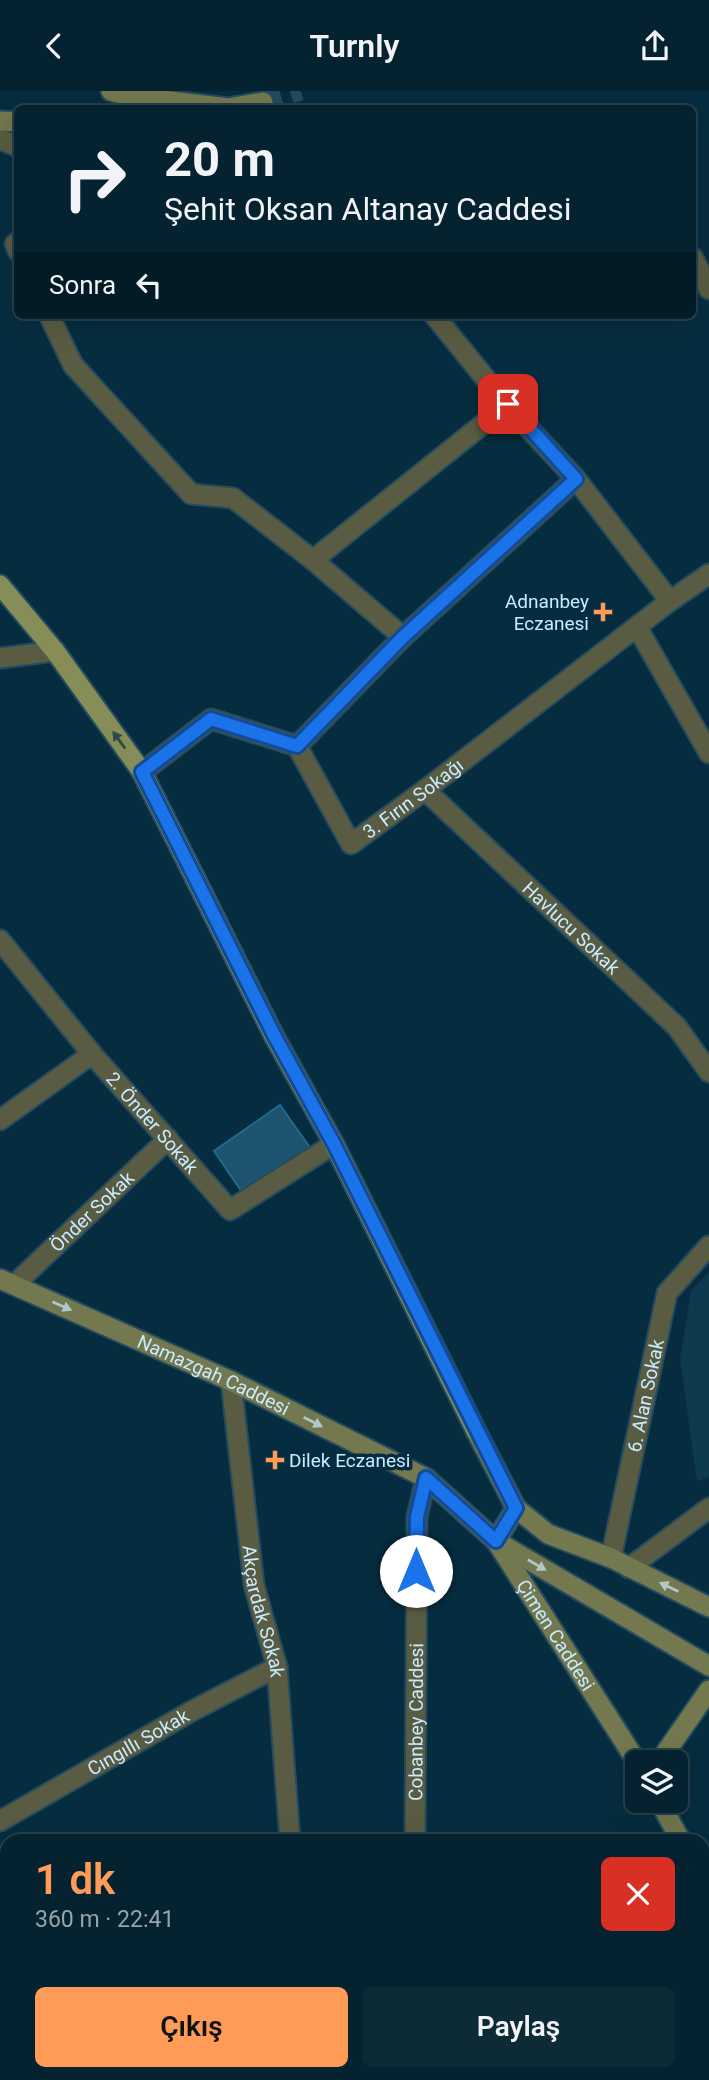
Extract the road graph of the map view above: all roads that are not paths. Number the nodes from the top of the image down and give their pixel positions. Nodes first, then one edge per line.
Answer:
1 (111, 91) edge
2 (263, 102) dead end
3 (204, 105) edge
4 (246, 105) edge
5 (696, 264) edge
6 (709, 289) edge
7 (50, 319) edge
8 (437, 319) edge
9 (508, 404) junction
10 (576, 479) junction
11 (313, 560) junction
12 (707, 581) edge
13 (0, 585) edge
14 (670, 601) junction
15 (637, 627) junction
16 (403, 637) junction
17 (55, 651) junction
18 (0, 659) edge
19 (297, 746) junction
20 (709, 753) edge
21 (142, 772) junction
22 (425, 790) junction
23 (0, 940) edge
24 (92, 1054) junction
25 (709, 1072) edge
26 (0, 1120) edge
27 (167, 1139) junction
28 (334, 1144) junction
29 (709, 1246) edge
30 (7, 1282) edge
31 (231, 1381) junction
32 (426, 1478) junction
33 (516, 1508) junction
34 (709, 1508) edge
35 (496, 1541) junction
36 (611, 1558) junction
37 (629, 1567) junction
38 (709, 1607) edge
39 (709, 1666) edge
40 (277, 1667) junction
41 (709, 1690) edge
42 (629, 1750) edge
43 (667, 1750) edge
44 (666, 1813) edge
45 (0, 1821) edge
46 (289, 1834) edge
47 (415, 1834) edge
48 (677, 1834) edge

1 - 3 main road
2 - 4 main road
5 - 6 street
7 - 11 street
8 - 9 street
9 - 10 street
9 - 11 street
10 - 14 street
10 - 16 street
11 - 16 street
12 - 14 street, 3. Fırın Sokağı
13 - 17 main road
14 - 15 street, 3. Fırın Sokağı
15 - 20 street
15 - 22 street, 3. Fırın Sokağı
16 - 19 street
17 - 18 street
21 -> 17 main road
19 - 21 street
19 - 22 street, 3. Fırın Sokağı
21 - 28 main road
22 - 25 street, Havlucu Sokak
23 - 24 street, 2. Önder Sokak
24 - 26 street
24 - 27 street, 2. Önder Sokak
27 - 28 street, 2. Önder Sokak
27 - 30 street, Önder Sokak
28 - 33 main road
29 - 36 street, 6. Alan Sokak
30 -> 31 main road, Namazgah Caddesi
31 -> 32 main road, Namazgah Caddesi
31 - 40 street, Akçardak Sokak
32 - 35 main road, Namazgah Caddesi
32 - 47 street, Cobanbey Caddesi
33 - 35 main road
33 - 36 main road
34 - 37 street
35 -> 39 main road
35 - 42 main road, Çimen Caddesi
36 - 37 main road
38 -> 37 main road
40 - 45 street, Cıngıllı Sokak
40 - 46 street, Akçardak Sokak
41 - 43 main road
44 - 48 main road

